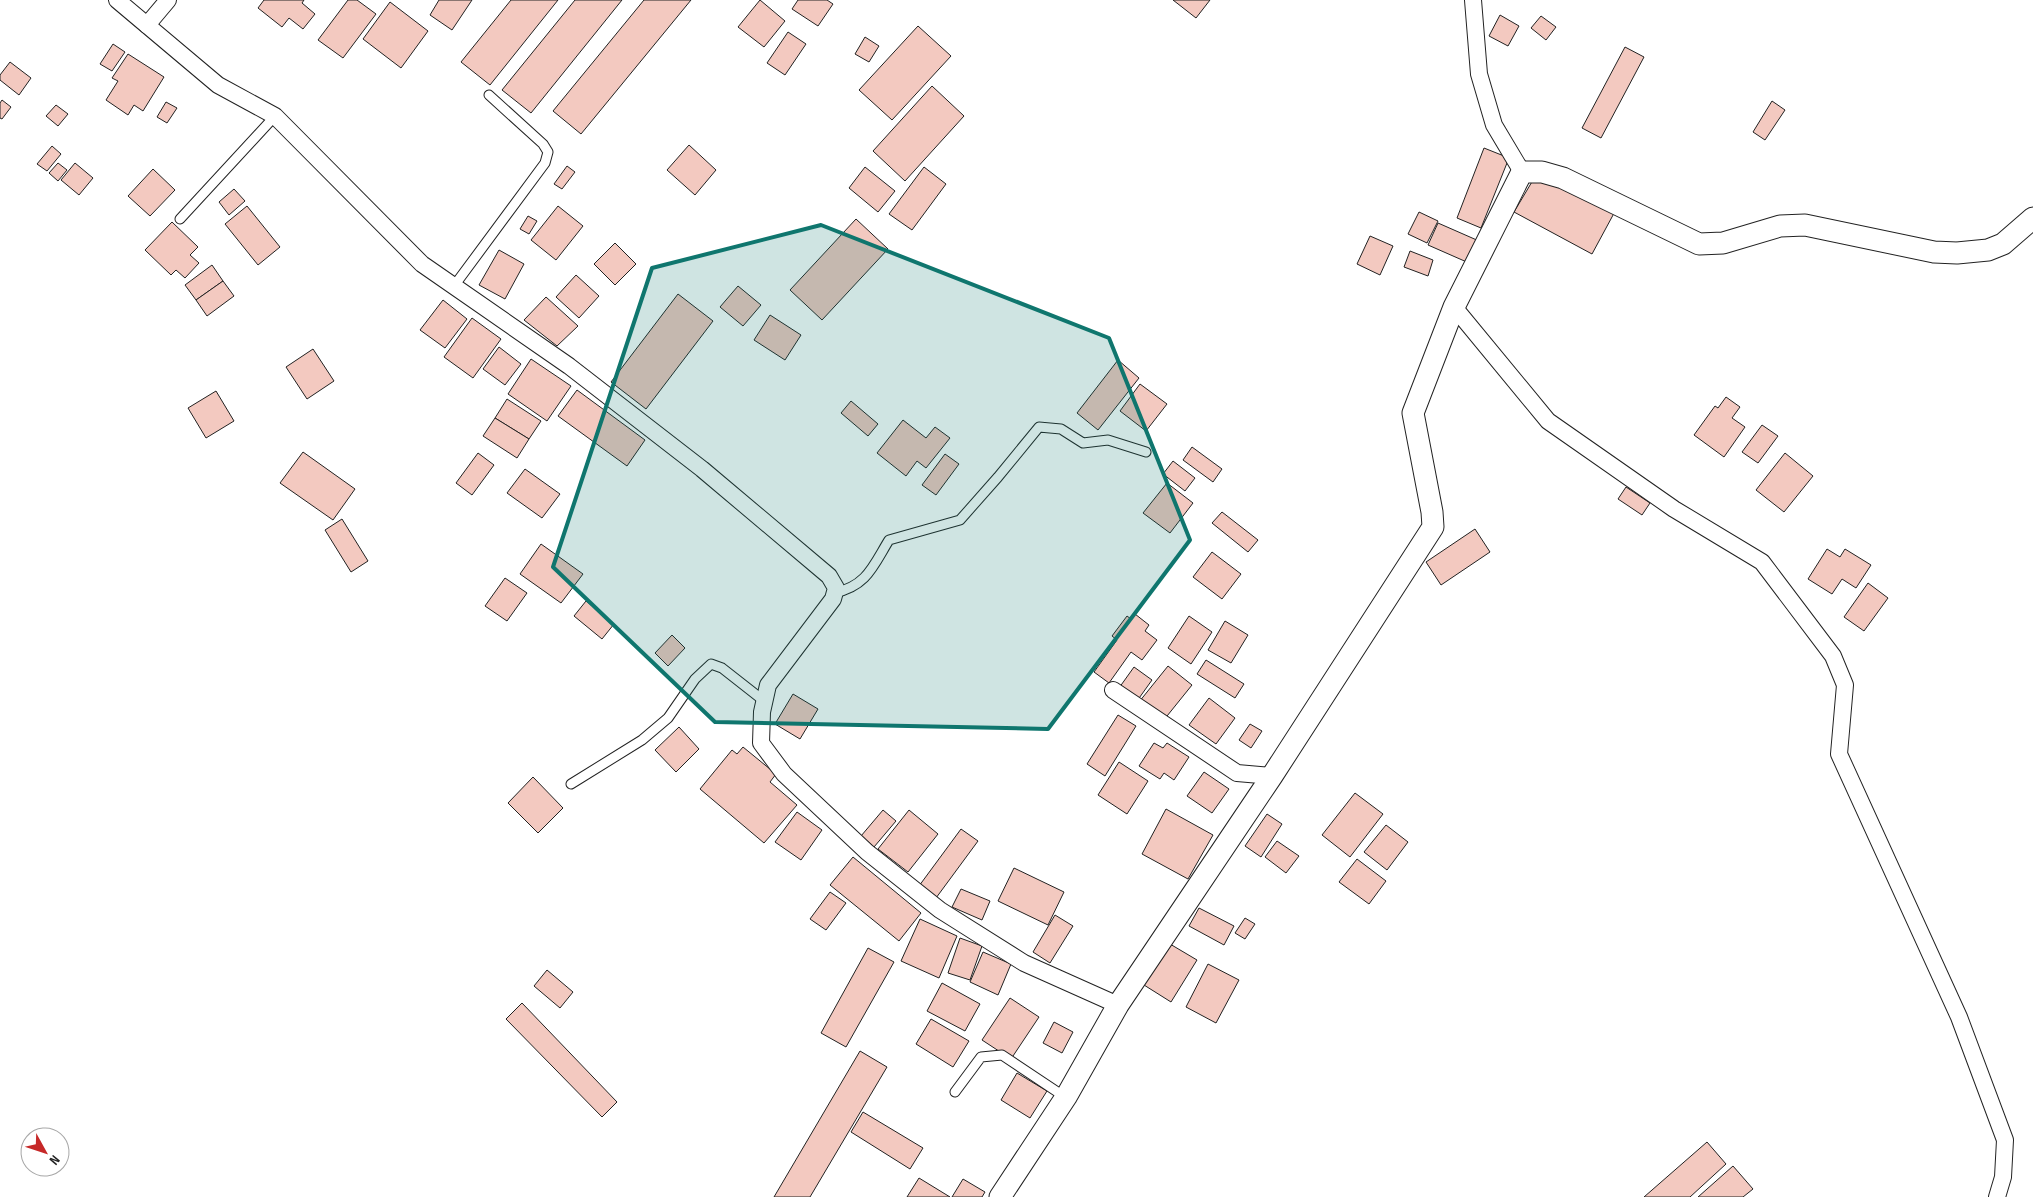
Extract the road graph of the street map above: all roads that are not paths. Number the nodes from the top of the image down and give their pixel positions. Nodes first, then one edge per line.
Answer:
1 (117, 0) edge
2 (168, 0) edge
3 (1473, 0) edge
4 (147, 25) junction
5 (489, 95) dead end
6 (275, 116) junction
7 (1522, 172) junction
8 (2033, 218) edge
9 (180, 219) dead end
10 (454, 286) junction
11 (1454, 307) junction
12 (1146, 452) dead end
13 (834, 593) junction
14 (1113, 690) dead end
15 (764, 701) junction
16 (1272, 776) junction
17 (571, 784) dead end
18 (1118, 1004) junction
19 (955, 1092) dead end
20 (1066, 1097) junction
21 (1000, 1197) edge
22 (1997, 1197) edge

1 - 4 street
2 - 4 street
3 - 7 street
4 - 6 street
5 - 10 lane
6 - 9 lane
6 - 10 street
7 - 8 street
7 - 11 street
10 - 13 street
11 - 16 street
11 - 22 street
12 - 13 lane
13 - 15 street
14 - 16 street
15 - 17 lane
15 - 18 street
16 - 18 street
18 - 20 street
19 - 20 lane
20 - 21 street

